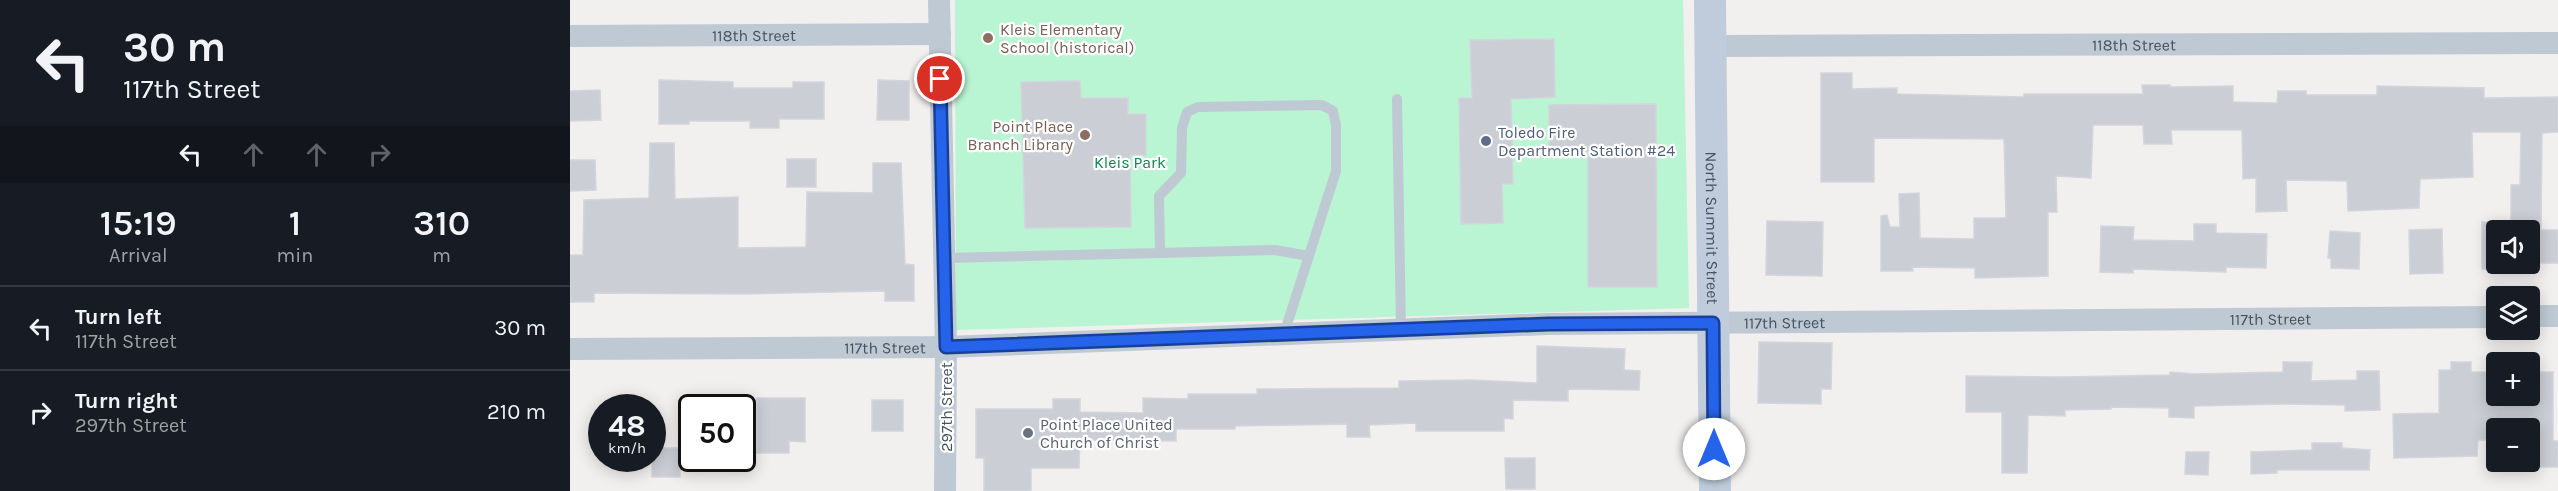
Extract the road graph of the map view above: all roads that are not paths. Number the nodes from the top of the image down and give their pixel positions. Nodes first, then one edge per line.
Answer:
1 (939, 0) edge
2 (1710, 0) edge
3 (940, 34) junction
4 (570, 36) edge
5 (2558, 43) edge
6 (1711, 46) junction
7 (1397, 99) dead end
8 (1160, 253) junction
9 (1309, 256) junction
10 (944, 258) junction
11 (2540, 316) edge
12 (2558, 316) edge
13 (2486, 317) edge
14 (1713, 323) junction
15 (1401, 330) junction
16 (1284, 335) junction
17 (946, 347) junction
18 (570, 349) edge
19 (945, 491) edge
20 (1715, 491) edge

1 - 3 street, 297th Street
2 - 6 main road, North Summit Street
3 - 4 street, 118th Street
3 - 10 street, 297th Street
5 - 6 street, 118th Street
6 - 14 main road, North Summit Street
7 - 15 lane
8 - 9 lane
8 - 9 lane
8 - 10 lane
9 - 16 lane
10 - 17 street, 297th Street
11 - 12 street
13 - 14 street, 117th Street
14 - 15 street, 117th Street
14 - 20 main road, North Summit Street
15 - 16 street, 117th Street
16 - 17 street, 117th Street
17 - 18 street, 117th Street
17 - 19 street, 297th Street

